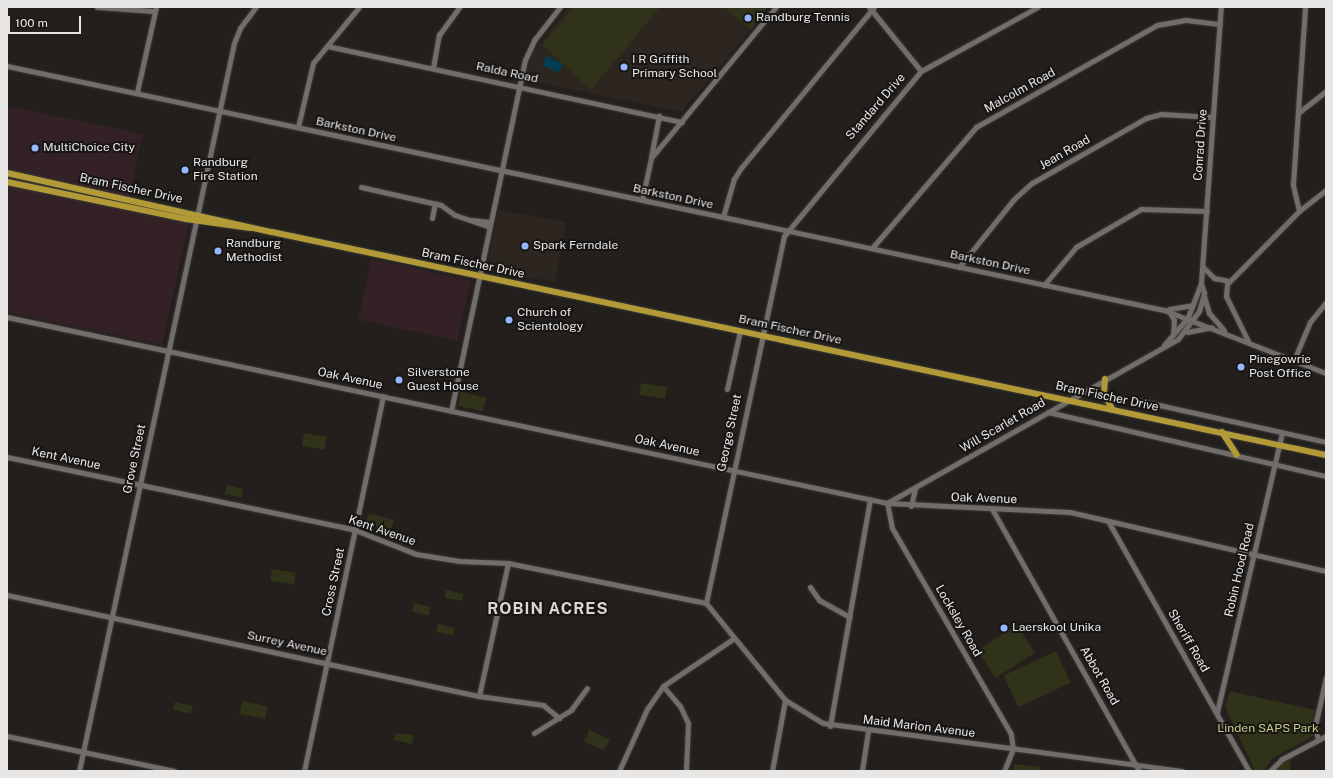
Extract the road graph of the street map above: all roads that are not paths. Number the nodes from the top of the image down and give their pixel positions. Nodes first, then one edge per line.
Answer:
1 (97, 7) edge
2 (256, 7) edge
3 (359, 7) edge
4 (459, 7) edge
5 (560, 7) edge
6 (776, 7) edge
7 (1038, 7) edge
8 (1221, 7) edge
9 (1305, 7) edge
10 (871, 8) edge
11 (155, 9) edge
12 (1220, 24) junction
13 (327, 46) junction
14 (7, 66) edge
15 (433, 68) junction
16 (921, 71) junction
17 (519, 86) junction
18 (1326, 91) edge
19 (137, 92) junction
20 (220, 111) junction
21 (1298, 114) junction
22 (659, 116) junction
23 (1213, 116) junction
24 (682, 122) junction
25 (298, 127) junction
26 (651, 158) junction
27 (501, 171) junction
28 (7, 172) edge
29 (7, 182) edge
30 (361, 188) dead end
31 (1326, 190) edge
32 (642, 200) junction
33 (435, 203) junction
34 (1206, 211) junction
35 (1299, 211) junction
36 (196, 214) junction
37 (723, 217) junction
38 (432, 218) dead end
39 (195, 221) junction
40 (490, 224) junction
41 (250, 228) junction
42 (787, 230) junction
43 (872, 248) junction
44 (776, 266) joint
45 (959, 267) junction
46 (1203, 267) junction
47 (478, 276) junction
48 (1229, 281) junction
49 (1201, 283) junction
50 (1044, 285) junction
51 (1204, 293) junction
52 (1326, 302) edge
53 (1193, 305) junction
54 (1166, 310) junction
55 (7, 317) edge
56 (1188, 317) junction
57 (1195, 319) junction
58 (1215, 327) junction
59 (740, 331) junction
60 (1226, 332) junction
61 (1183, 334) junction
62 (762, 335) junction
63 (1172, 335) junction
64 (1248, 341) junction
65 (1164, 345) junction
66 (168, 350) junction
67 (1294, 360) junction
68 (1326, 373) edge
69 (1105, 379) junction
70 (727, 389) dead end
71 (383, 396) junction
72 (1068, 401) junction
73 (1141, 401) dead end
74 (1113, 410) junction
75 (451, 411) junction
76 (1048, 412) junction
77 (1222, 432) junction
78 (1282, 432) junction
79 (1326, 442) edge
80 (1279, 445) junction
81 (1237, 455) junction
82 (1326, 455) edge
83 (7, 456) edge
84 (1275, 464) junction
85 (733, 470) junction
86 (1326, 476) edge
87 (140, 485) junction
88 (915, 488) junction
89 (870, 500) junction
90 (887, 503) junction
91 (911, 506) junction
92 (992, 509) junction
93 (1108, 521) junction
94 (355, 530) junction
95 (1254, 555) junction
96 (508, 563) junction
97 (1326, 571) edge
98 (810, 587) dead end
99 (7, 595) edge
100 (706, 604) junction
101 (112, 617) junction
102 (850, 617) junction
103 (733, 639) junction
104 (328, 663) junction
105 (1326, 677) edge
106 (663, 686) junction
107 (587, 688) dead end
108 (480, 696) junction
109 (785, 700) junction
110 (1217, 712) junction
111 (558, 718) junction
112 (830, 726) junction
113 (868, 731) junction
114 (534, 733) dead end
115 (7, 736) edge
116 (1326, 736) edge
117 (1318, 740) junction
118 (1013, 749) junction
119 (83, 752) junction
120 (1138, 768) edge
121 (78, 771) edge
122 (174, 771) edge
123 (304, 771) edge
124 (619, 771) edge
125 (686, 771) edge
126 (772, 771) edge
127 (862, 771) edge
128 (1004, 771) edge
129 (1182, 771) edge
130 (1249, 771) edge
131 (1270, 771) edge

1 - 11 street
2 - 20 street, Grove Street
3 - 13 street
4 - 15 street
5 - 17 street
6 - 24 street
7 - 16 street, Standard Drive
8 - 12 street, Conrad Drive
9 - 21 street
10 - 16 street
10 - 37 street
11 - 19 street
12 - 23 street, Conrad Drive
12 - 43 street, Malcolm Road
13 - 15 street, Ralda Road
13 - 25 street
14 - 19 street, Barkston Drive
15 - 17 street, Ralda Road
16 - 42 street, Standard Drive
17 - 22 street, Ralda Road
17 - 27 street
18 - 21 street
19 - 20 street, Barkston Drive
20 - 25 street, Barkston Drive
20 - 36 street, Grove Street
21 - 35 street
22 - 24 street, Ralda Road
22 - 26 street
23 - 34 street, Conrad Drive
23 - 45 street, Jean Road
24 - 26 street
25 - 27 street, Barkston Drive
26 - 32 street
27 - 32 street, Barkston Drive
27 - 40 street
28 - 36 main road, Bram Fischer Drive
29 - 39 main road, Bram Fischer Drive
30 - 33 street
31 - 35 street
32 - 37 street, Barkston Drive
33 - 38 street
33 - 40 street
34 - 46 street, Conrad Drive
34 - 50 street
35 - 48 street
36 - 39 street, Grove Street
36 - 41 main road, Bram Fischer Drive
37 - 42 street, Barkston Drive
39 - 41 main road, Bram Fischer Drive
39 - 66 street, Grove Street
40 - 47 street
41 - 47 main road, Bram Fischer Drive
42 - 43 street, Barkston Drive
42 - 44 street, Standard Drive
43 - 45 street, Barkston Drive
44 - 62 street, George Street
45 - 50 street, Barkston Drive
46 - 48 street
46 - 49 street, Conrad Drive
47 - 59 main road, Bram Fischer Drive
47 - 75 street
48 - 64 street
49 - 51 street, Conrad Drive
49 - 53 street, Conrad Drive
50 - 54 street, Barkston Drive
51 - 57 street
51 - 60 street, Conrad Drive
52 - 67 street
53 - 54 street
53 - 56 street, Conrad Drive
54 - 56 street, Barkston Drive
54 - 63 street
55 - 66 street, Oak Avenue
56 - 57 street, Barkston Drive
56 - 63 street, Will Scarlet Road
57 - 58 street, Barkston Drive
57 - 61 street, Will Scarlet Road
58 - 60 street, Barkston Drive
58 - 61 street
59 - 62 main road, Bram Fischer Drive
59 - 70 street
60 - 64 street, Barkston Drive
61 - 65 street, Will Scarlet Road
62 - 72 main road, Bram Fischer Drive
62 - 85 street, George Street
63 - 65 street, Will Scarlet Road
64 - 67 street, Barkston Drive
65 - 69 street, Will Scarlet Road
66 - 71 street, Oak Avenue
66 - 87 street, Grove Street
67 - 68 street, Barkston Drive
69 - 72 street, Will Scarlet Road
69 - 74 main road
71 - 75 street, Oak Avenue
71 - 94 street, Cross Street
72 - 74 main road, Bram Fischer Drive
72 - 76 street, Will Scarlet Road
73 - 78 street, Bram Fischer Drive
74 - 77 main road, Bram Fischer Drive
75 - 85 street, Oak Avenue
76 - 81 street
76 - 88 street, Will Scarlet Road
77 - 80 main road, Bram Fischer Drive
77 - 81 main road
78 - 79 street, Bram Fischer Drive
78 - 80 street, Robin Hood Road
80 - 82 main road, Bram Fischer Drive
80 - 84 street, Robin Hood Road
81 - 84 street
83 - 87 street, Kent Avenue
84 - 86 street
84 - 95 street, Robin Hood Road
85 - 89 street, Oak Avenue
85 - 100 street, George Street
87 - 94 street, Kent Avenue
87 - 101 street, Grove Street
88 - 90 street, Will Scarlet Road
88 - 91 street
89 - 90 street, Oak Avenue
89 - 102 street
90 - 91 street, Oak Avenue
90 - 118 street, Locksley Road
91 - 92 street, Oak Avenue
92 - 93 street, Oak Avenue
92 - 120 street, Abbot Road
93 - 95 street, Oak Avenue
93 - 110 street, Sheriff Road
94 - 96 street, Kent Avenue
94 - 104 street, Cross Street
95 - 97 street, Oak Avenue
95 - 110 street, Robin Hood Road
96 - 100 street, Kent Avenue
96 - 108 street
98 - 102 street
99 - 101 street, Surrey Avenue
100 - 103 street, Maid Marion Avenue
101 - 104 street, Surrey Avenue
101 - 119 street, Grove Street
102 - 112 street
103 - 106 street
103 - 109 street, Maid Marion Avenue
104 - 108 street, Surrey Avenue
104 - 123 street, Cross Street
105 - 117 street
106 - 124 street
106 - 125 street
107 - 111 street
108 - 111 street, Surrey Avenue
109 - 112 street, Maid Marion Avenue
109 - 126 street
110 - 130 street, Sheriff Road
111 - 114 street
112 - 113 street, Maid Marion Avenue
113 - 118 street, Maid Marion Avenue
113 - 127 street
115 - 119 street
116 - 117 street
117 - 131 street
118 - 120 street, Maid Marion Avenue
118 - 128 street
119 - 121 street, Grove Street
119 - 122 street
120 - 129 street, Maid Marion Avenue

